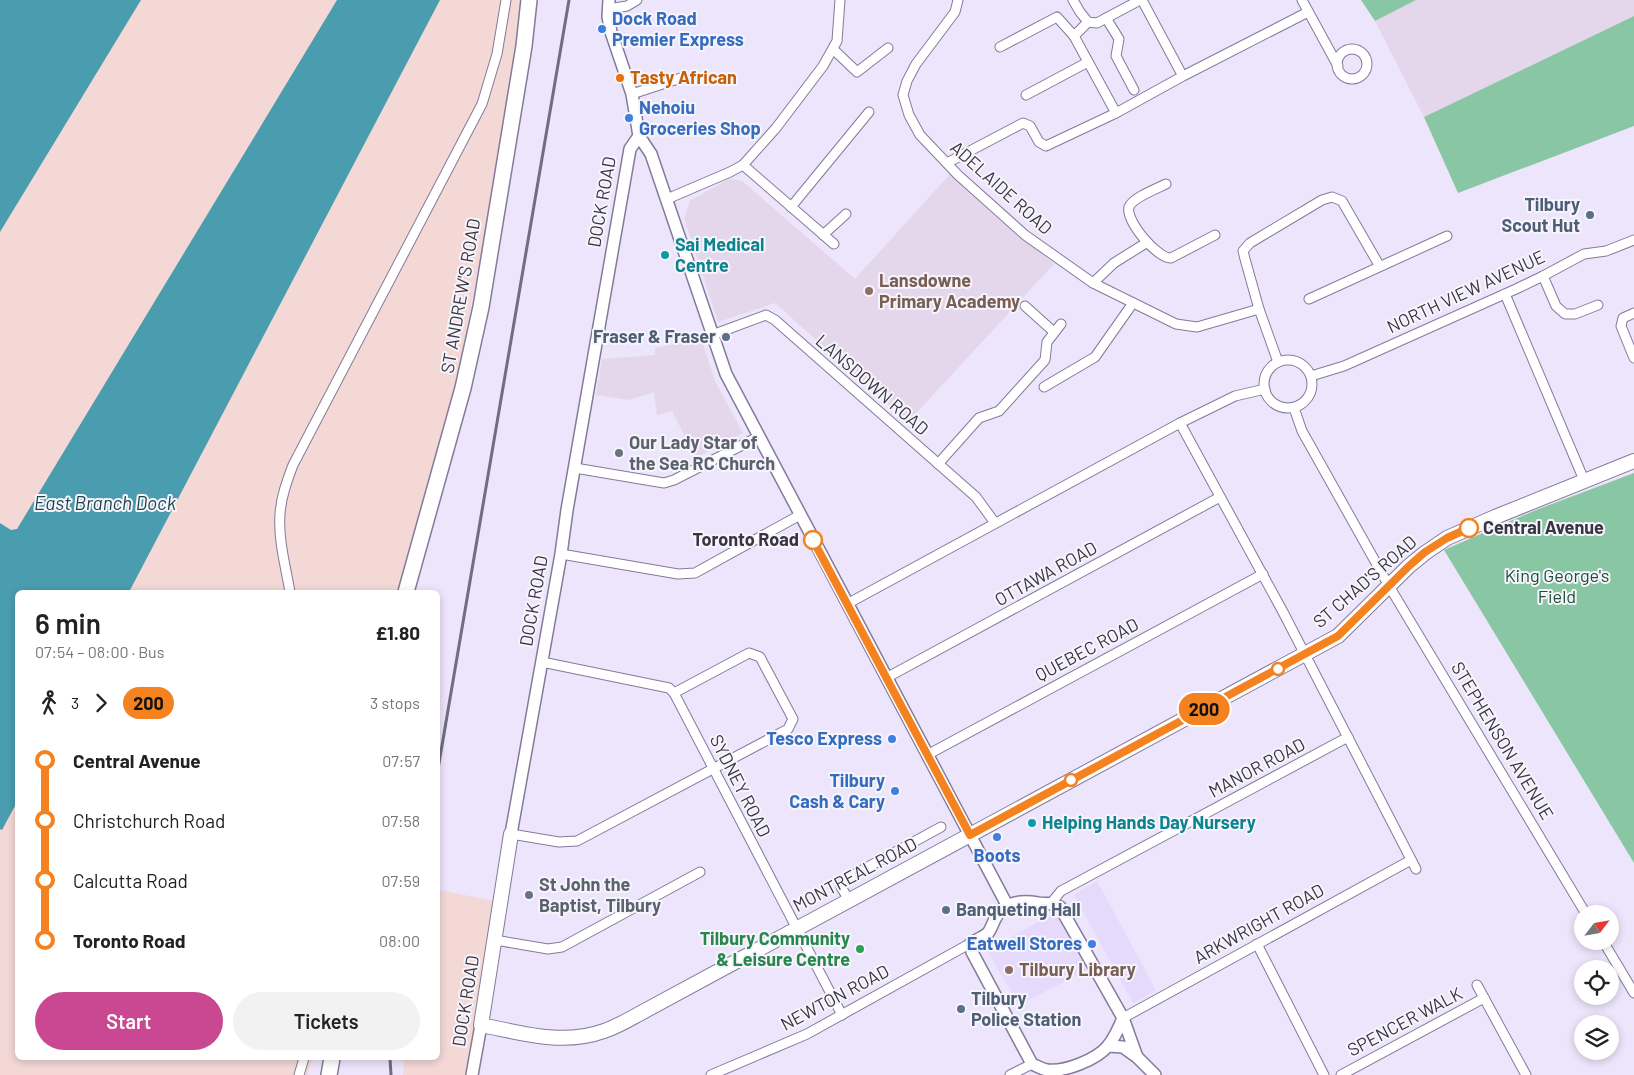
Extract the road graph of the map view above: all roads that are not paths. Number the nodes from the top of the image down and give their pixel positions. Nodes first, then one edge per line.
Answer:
1 (506, 0) edge
2 (529, 0) edge
3 (637, 0) edge
4 (840, 0) edge
5 (958, 0) edge
6 (1073, 0) edge
7 (1141, 0) edge
8 (1302, 0) edge
9 (608, 9) edge
10 (1308, 12) junction
11 (1106, 18) junction
12 (1088, 22) junction
13 (1074, 36) junction
14 (1000, 47) dead end
15 (888, 48) dead end
16 (833, 49) junction
17 (1088, 62) junction
18 (1338, 66) dead end
19 (1180, 71) dead end
20 (684, 77) dead end
21 (1134, 90) dead end
22 (632, 94) junction
23 (1026, 95) dead end
24 (869, 112) dead end
25 (1116, 114) junction
26 (639, 136) junction
27 (947, 163) junction
28 (743, 165) junction
29 (1166, 184) dead end
30 (667, 200) junction
31 (791, 207) junction
32 (846, 214) dead end
33 (823, 235) junction
34 (1214, 235) dead end
35 (1447, 236) dead end
36 (1634, 240) edge
37 (1146, 243) junction
38 (834, 244) dead end
39 (1379, 266) junction
40 (1543, 276) junction
41 (1093, 283) junction
42 (1505, 294) junction
43 (1309, 299) dead end
44 (1133, 303) junction
45 (1598, 305) dead end
46 (1025, 306) dead end
47 (1260, 310) junction
48 (1634, 313) edge
49 (1061, 324) dead end
50 (1054, 332) junction
51 (712, 335) junction
52 (1634, 358) edge
53 (1278, 362) junction
54 (1311, 376) junction
55 (1044, 387) dead end
56 (1265, 389) junction
57 (1294, 408) junction
58 (1180, 423) junction
59 (758, 437) junction
60 (1634, 461) edge
61 (938, 464) junction
62 (575, 468) junction
63 (1584, 480) junction
64 (1220, 497) junction
65 (800, 515) junction
66 (995, 523) junction
67 (561, 554) junction
68 (1263, 574) junction
69 (1389, 586) junction
70 (290, 590) edge
71 (407, 590) edge
72 (847, 604) junction
73 (1305, 655) junction
74 (542, 662) junction
75 (886, 678) junction
76 (674, 693) junction
77 (1348, 738) junction
78 (927, 755) junction
79 (713, 768) junction
80 (940, 827) dead end
81 (511, 834) junction
82 (970, 835) junction
83 (1411, 860) junction
84 (1416, 869) dead end
85 (700, 872) dead end
86 (849, 900) junction
87 (1052, 902) junction
88 (1007, 905) junction
89 (1581, 905) edge
90 (797, 928) junction
91 (495, 940) junction
92 (971, 943) junction
93 (1257, 944) junction
94 (1608, 950) edge
95 (1477, 985) dead end
96 (1634, 993) edge
97 (1484, 998) junction
98 (842, 1015) junction
99 (1123, 1018) junction
100 (481, 1025) junction
101 (1108, 1046) junction
102 (1137, 1057) junction
103 (303, 1060) edge
104 (332, 1060) edge
105 (1042, 1069) edge
106 (1068, 1072) edge
107 (299, 1075) edge
108 (329, 1075) edge
109 (472, 1075) edge
110 (711, 1075) edge
111 (1010, 1075) edge
112 (1155, 1075) edge
113 (1324, 1075) edge
114 (1341, 1075) edge
115 (1526, 1075) edge

1 - 70 street
2 - 71 highway, ST ANDREW'S ROAD
3 - 9 street
4 - 16 street
5 - 27 street, ADELAIDE ROAD
6 - 12 street
7 - 11 street
7 - 19 street
8 - 10 street
9 - 22 street
10 - 18 street
10 - 25 street
11 - 12 street
11 - 21 street
12 - 13 street
13 - 14 street
13 - 17 street
15 - 16 street
16 - 28 street
17 - 23 street
17 - 25 street
20 - 22 street
22 - 26 street
24 - 31 street
25 - 27 street
26 - 30 street
26 - 62 street, DOCK ROAD
27 - 41 street, ADELAIDE ROAD
28 - 30 street
28 - 31 street
29 - 37 street
30 - 51 street
31 - 33 street
32 - 33 street
33 - 38 street
34 - 37 street
35 - 39 street
36 - 40 street, NORTH VIEW AVENUE
37 - 41 street
39 - 43 street
39 - 47 street
40 - 42 street, NORTH VIEW AVENUE
40 - 45 street
41 - 44 street, ADELAIDE ROAD
42 - 54 street, NORTH VIEW AVENUE
42 - 63 street
44 - 47 street, ADELAIDE ROAD
44 - 55 street
46 - 50 street
47 - 53 street
48 - 52 street
49 - 50 street
50 - 61 street
51 - 59 street
51 - 61 street, LANSDOWN ROAD
53 - 54 street
53 - 56 street
54 - 57 street
56 - 57 street
56 - 58 street
57 - 69 street, STEPHENSON AVENUE
58 - 64 street
58 - 66 street
59 - 62 street
59 - 65 street
60 - 63 main road, ST CHAD'S ROAD
61 - 66 street, LANSDOWN ROAD
62 - 67 street, DOCK ROAD
63 - 69 main road, ST CHAD'S ROAD
64 - 68 street
64 - 75 street, OTTAWA ROAD
65 - 67 street
65 - 72 street
66 - 72 street
67 - 74 street, DOCK ROAD
68 - 73 street
68 - 78 street, QUEBEC ROAD
69 - 73 main road, ST CHAD'S ROAD
69 - 89 street, STEPHENSON AVENUE
72 - 75 street
73 - 77 street
73 - 82 main road, ST CHAD'S ROAD
74 - 76 street
74 - 81 street, DOCK ROAD
75 - 78 street
76 - 79 street, SYDNEY ROAD
76 - 79 street
77 - 83 street
77 - 87 street, MANOR ROAD
78 - 82 street
79 - 81 street
79 - 90 street, SYDNEY ROAD
80 - 86 street
81 - 91 main road, DOCK ROAD
82 - 86 main road, MONTREAL ROAD
82 - 88 street
83 - 84 street
83 - 93 street, ARKWRIGHT ROAD
85 - 91 street
86 - 90 main road, MONTREAL ROAD
87 - 88 street
87 - 99 street
88 - 92 street
90 - 98 street, SYDNEY ROAD
90 - 100 main road, MONTREAL ROAD
91 - 100 main road, DOCK ROAD
92 - 98 street, NEWTON ROAD
92 - 105 street
93 - 99 street, ARKWRIGHT ROAD
93 - 113 street
94 - 96 street
95 - 97 street, SPENCER WALK
97 - 114 street, SPENCER WALK
97 - 115 street, SPENCER WALK
98 - 110 street, NEWTON ROAD
99 - 101 street
99 - 102 street
100 - 109 street, DOCK ROAD
101 - 102 street
101 - 106 street
102 - 112 street
103 - 107 street
104 - 108 highway
105 - 106 street
105 - 111 street

